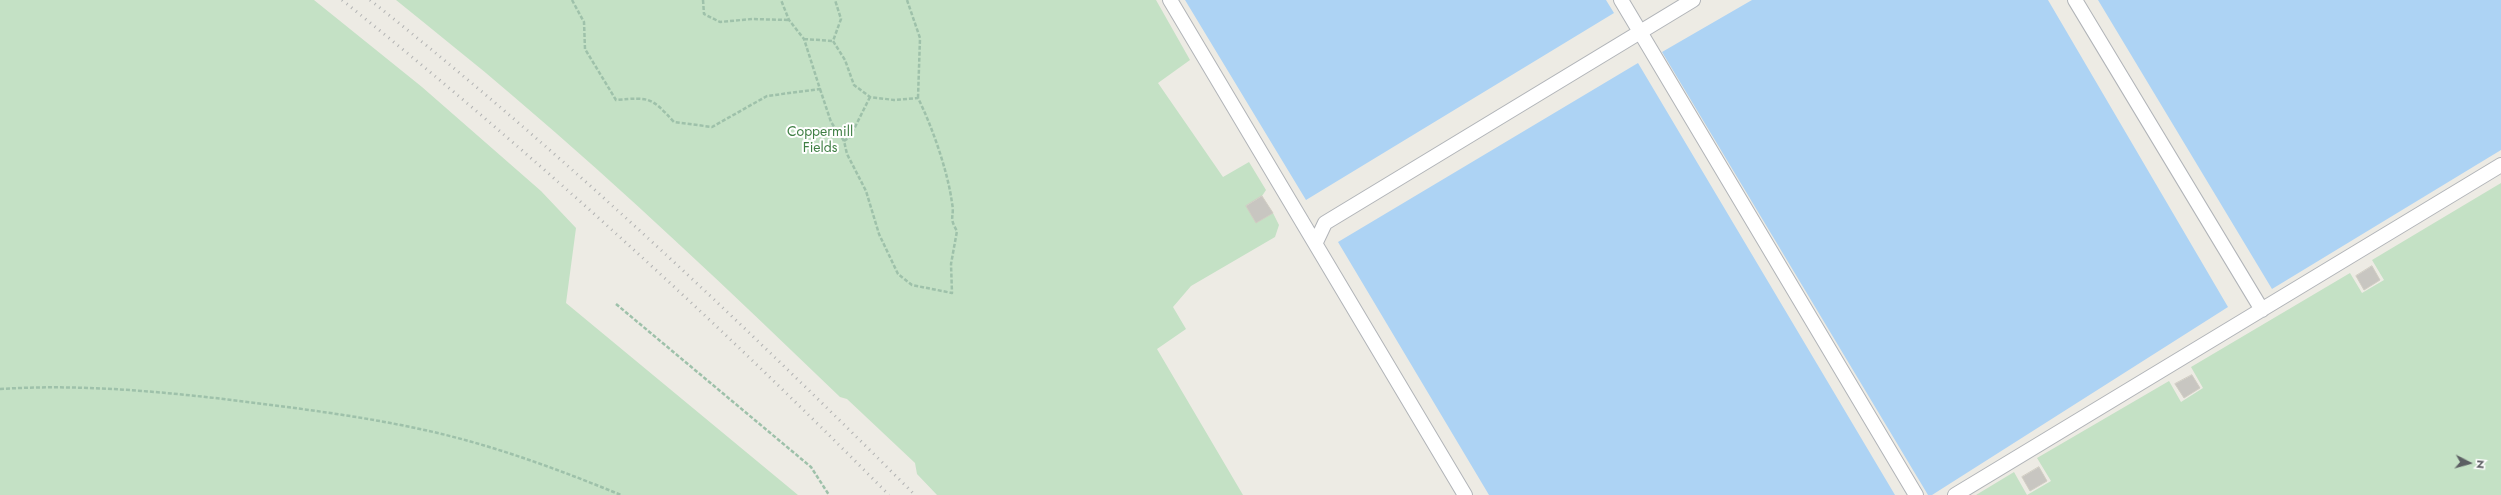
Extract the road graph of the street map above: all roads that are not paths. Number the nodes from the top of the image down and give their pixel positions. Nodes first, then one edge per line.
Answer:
1 (1170, 0) edge
2 (1621, 0) edge
3 (1693, 0) edge
4 (2075, 0) edge
5 (1640, 32) junction
6 (2501, 165) edge
7 (1316, 242) junction
8 (2262, 310) junction
9 (1465, 495) edge
10 (1916, 495) edge
11 (1955, 495) edge

1 - 7 lane
2 - 5 lane
3 - 5 lane
4 - 8 lane
5 - 7 lane
5 - 10 lane
6 - 8 lane
7 - 9 lane
8 - 11 lane

